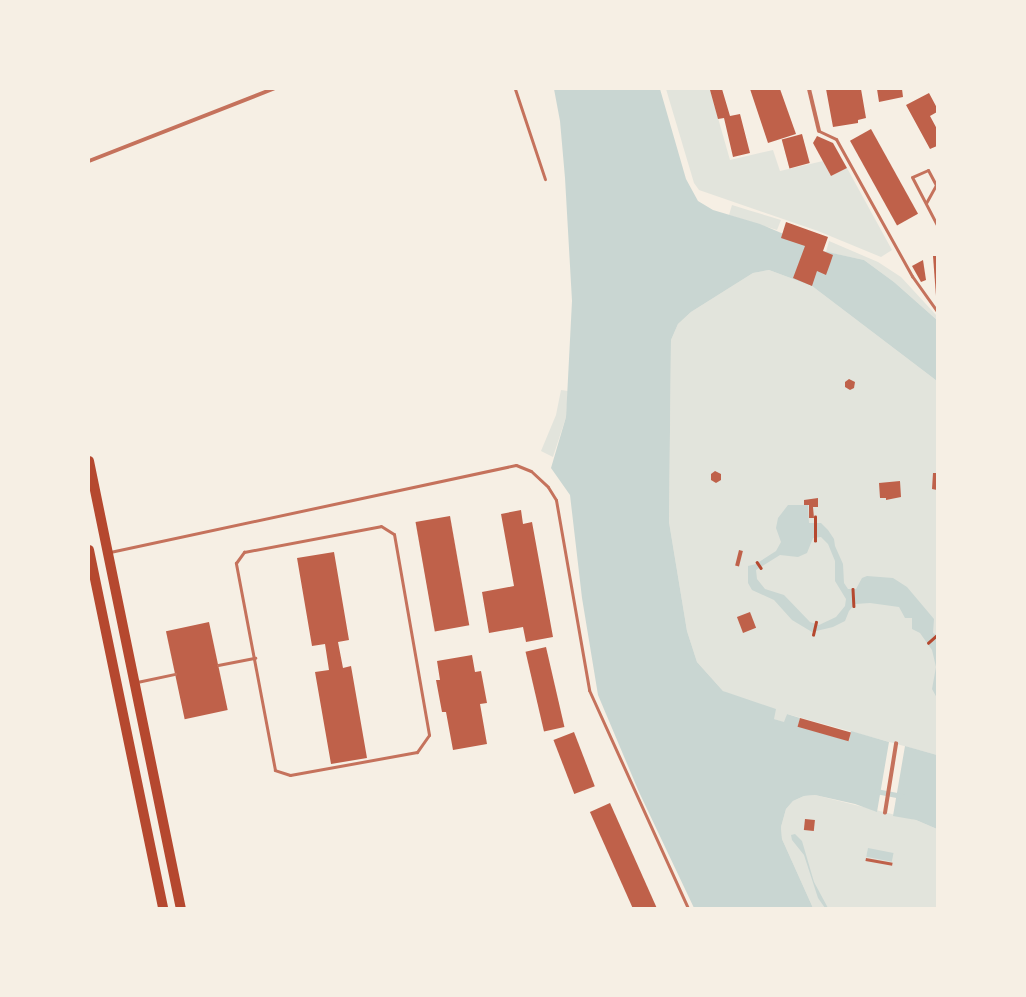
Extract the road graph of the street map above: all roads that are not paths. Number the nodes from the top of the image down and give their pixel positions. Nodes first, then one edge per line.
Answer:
1 (273, 89) edge
2 (515, 89) edge
3 (809, 89) edge
4 (819, 131) joint
5 (89, 161) edge
6 (545, 179) dead end
7 (926, 203) junction
8 (937, 225) edge
9 (937, 311) edge
10 (89, 461) edge
11 (89, 550) edge
12 (108, 553) junction
13 (255, 658) junction
14 (218, 665) dead end
15 (175, 674) dead end
16 (135, 682) junction
17 (896, 744) dead end
18 (885, 813) dead end
19 (163, 908) edge
20 (181, 908) edge
21 (688, 908) edge

1 - 5 street
2 - 6 lane
3 - 4 street
4 - 9 lane
7 - 7 lane
7 - 8 lane
10 - 12 main road
11 - 19 main road
12 - 16 main road
12 - 21 lane
13 - 13 lane
13 - 14 lane
15 - 16 lane
16 - 20 main road
17 - 18 street

